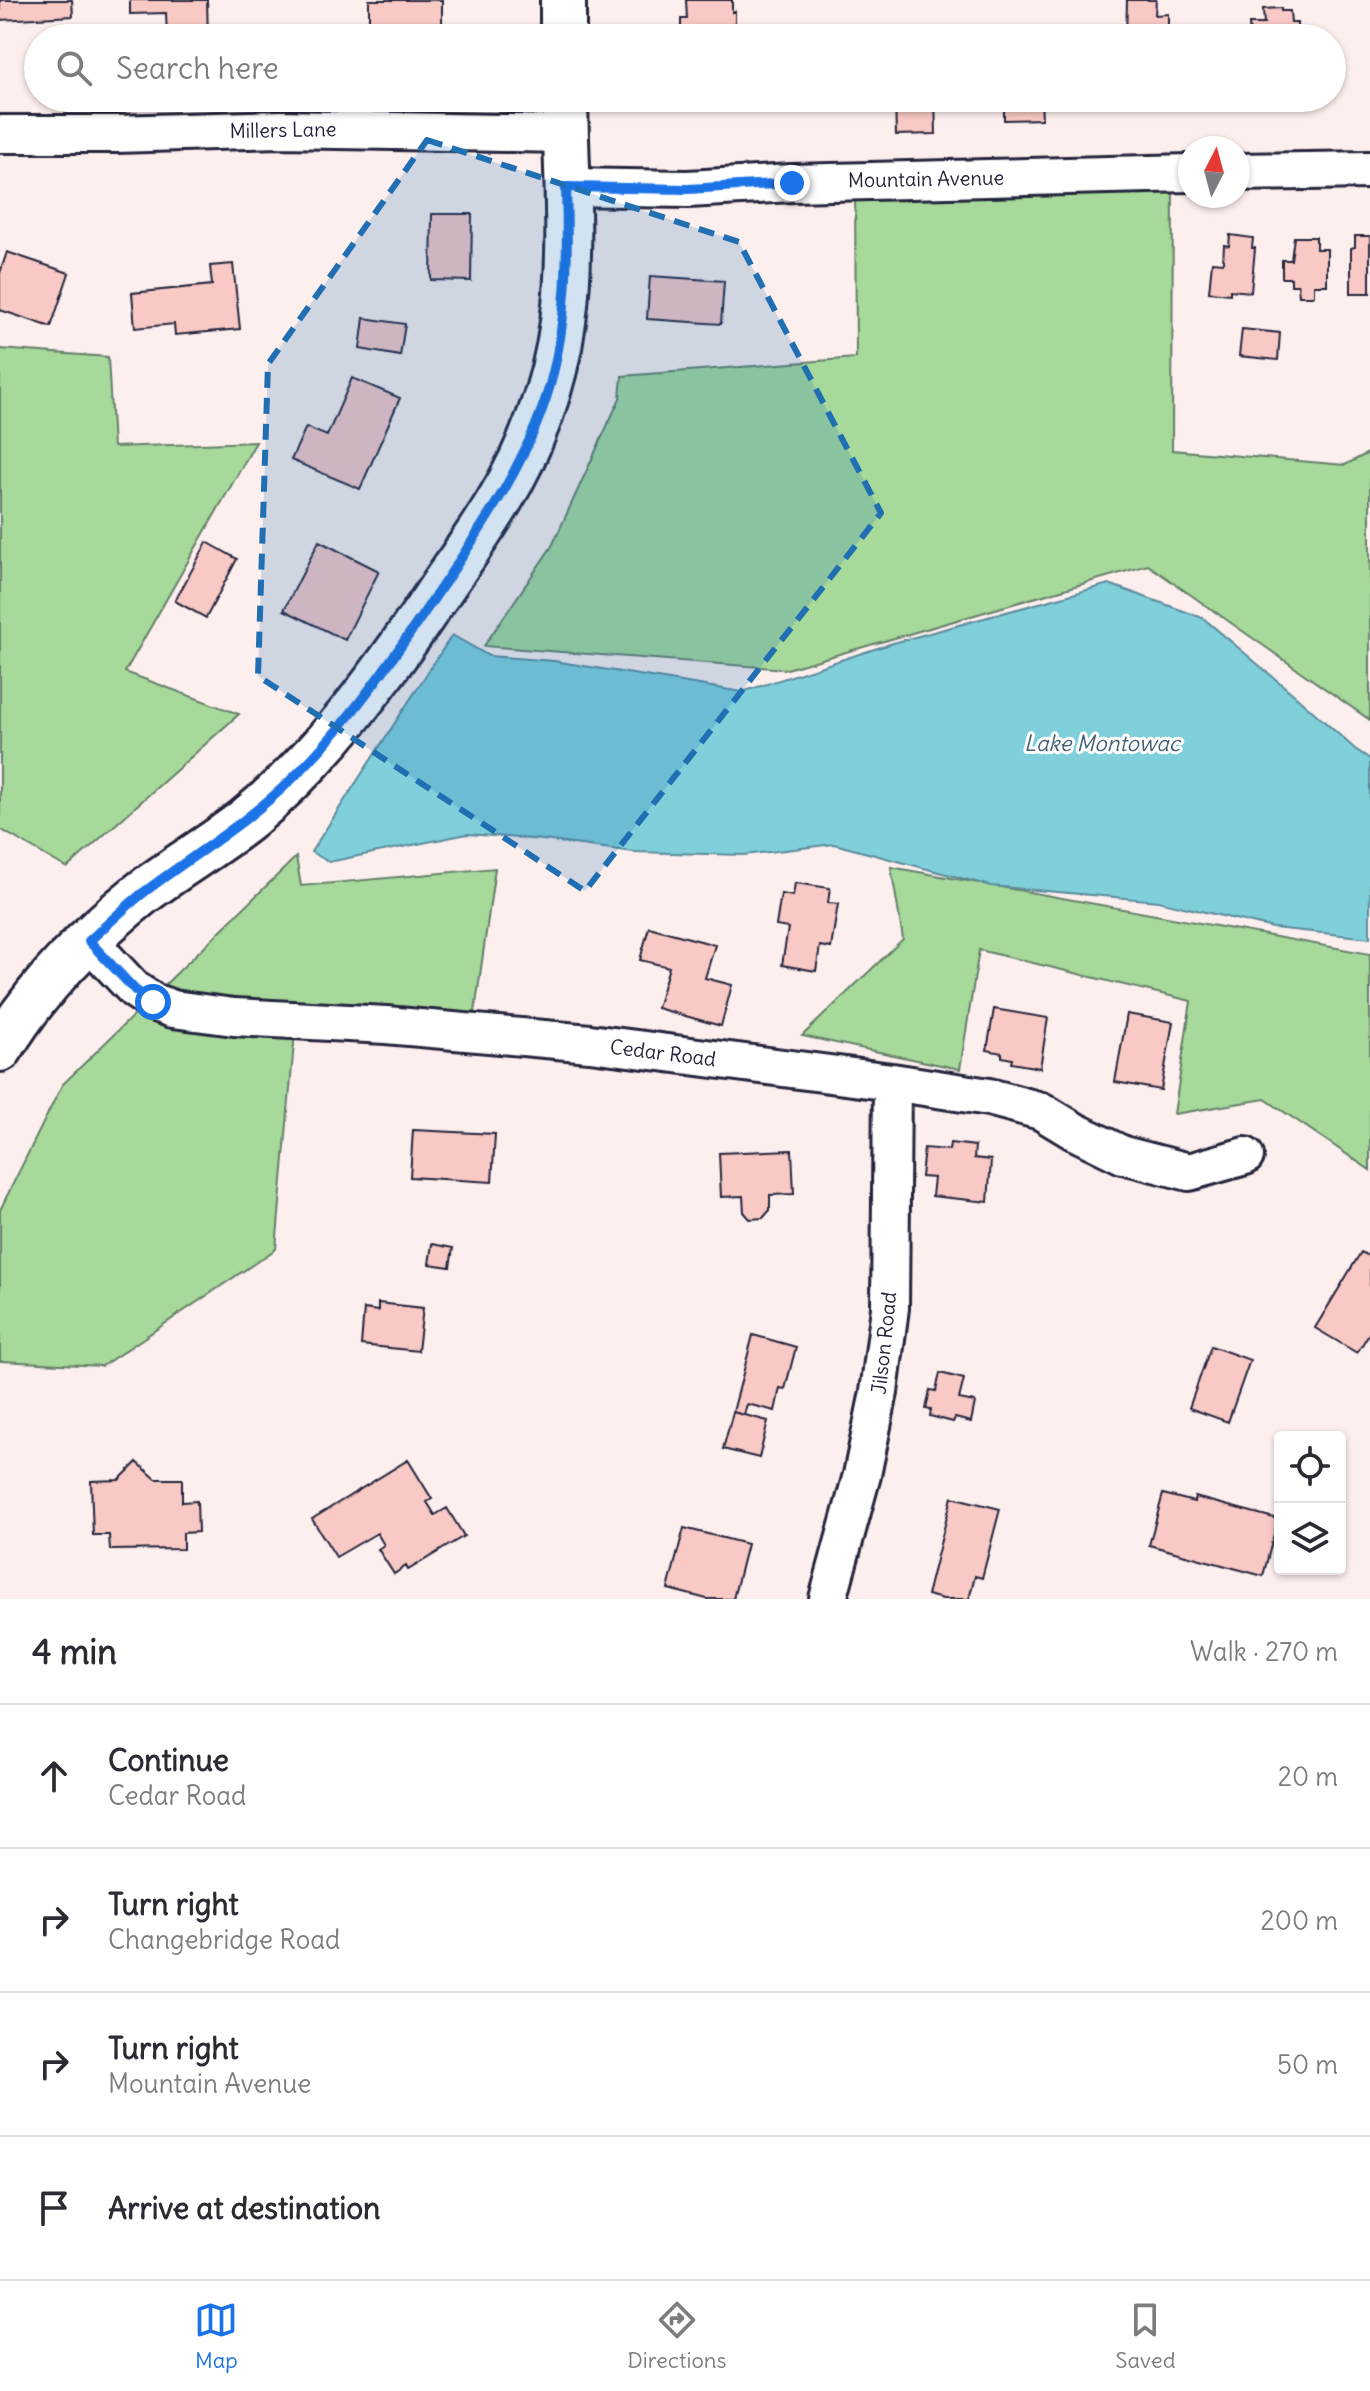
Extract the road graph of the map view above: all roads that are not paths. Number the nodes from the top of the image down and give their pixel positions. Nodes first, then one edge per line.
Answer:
1 (563, 0) edge
2 (563, 24) edge
3 (565, 116) edge
4 (0, 134) edge
5 (1370, 170) edge
6 (1250, 172) edge
7 (1178, 173) edge
8 (566, 187) junction
9 (89, 941) junction
10 (0, 1049) edge
11 (892, 1082) junction
12 (1245, 1156) dead end
13 (828, 1599) edge

1 - 2 main road
3 - 4 street, Millers Lane
3 - 8 main road
5 - 6 street
7 - 8 street, Mountain Avenue
8 - 9 main road
9 - 10 main road
9 - 11 street, Cedar Road
11 - 12 street, Cedar Road
11 - 13 street, Jilson Road

